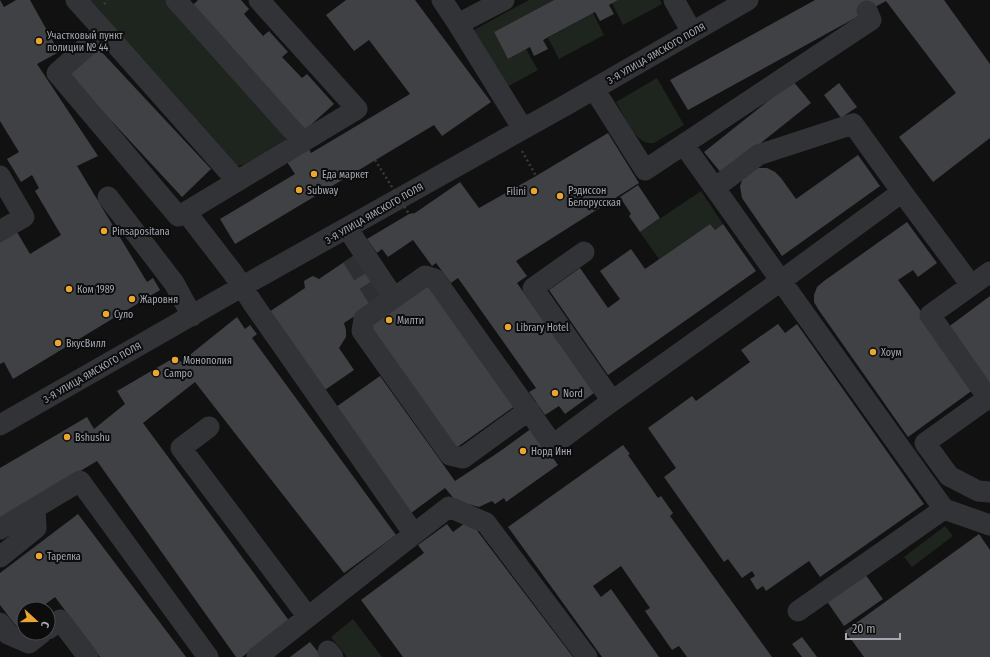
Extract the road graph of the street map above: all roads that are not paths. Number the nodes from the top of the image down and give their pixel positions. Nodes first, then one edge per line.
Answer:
1 (76, 0) edge
2 (177, 0) edge
3 (259, 0) edge
4 (442, 0) edge
5 (504, 0) edge
6 (674, 0) edge
7 (748, 0) edge
8 (867, 11) dead end
9 (458, 24) junction
10 (104, 32) junction
11 (692, 32) junction
12 (594, 89) junction
13 (521, 138) junction
14 (303, 142) junction
15 (684, 145) junction
16 (0, 176) edge
17 (237, 181) junction
18 (715, 188) junction
19 (902, 192) junction
20 (108, 197) dead end
21 (186, 212) junction
22 (0, 231) edge
23 (342, 232) junction
24 (584, 252) dead end
25 (352, 258) tunnel mouth
26 (990, 272) edge
27 (782, 280) junction
28 (972, 285) junction
29 (243, 286) junction
30 (395, 297) junction
31 (192, 316) junction
32 (989, 399) edge
33 (612, 401) junction
34 (529, 410) junction
35 (2, 420) edge
36 (209, 427) dead end
37 (990, 492) edge
38 (35, 508) junction
39 (944, 509) junction
40 (990, 525) edge
41 (0, 529) edge
42 (414, 534) junction
43 (0, 557) edge
44 (798, 611) dead end
45 (308, 617) junction
46 (0, 623) edge
47 (56, 623) edge
48 (16, 638) edge
49 (88, 657) edge
50 (208, 657) edge
51 (257, 657) edge
52 (587, 657) edge

1 - 10 street
2 - 14 street
3 - 14 street
4 - 9 street
5 - 9 street
6 - 11 street
7 - 11 street, 3-Я УЛИЦА ЯМСКОГО ПОЛЯ
8 - 15 street
9 - 13 street
10 - 17 street
10 - 21 street
11 - 12 street, 3-Я УЛИЦА ЯМСКОГО ПОЛЯ
12 - 13 street, 3-Я УЛИЦА ЯМСКОГО ПОЛЯ
12 - 15 street
13 - 23 street, 3-Я УЛИЦА ЯМСКОГО ПОЛЯ
14 - 17 street
15 - 18 street
16 - 22 street
17 - 21 street
18 - 19 street
18 - 27 street
19 - 27 street
19 - 28 street
20 - 31 street
21 - 29 street
23 - 25 street
23 - 29 street, 3-Я УЛИЦА ЯМСКОГО ПОЛЯ
23 - 30 street
24 - 33 street
26 - 28 street
27 - 33 street
27 - 39 street
28 - 32 street
29 - 31 street, 3-Я УЛИЦА ЯМСКОГО ПОЛЯ
29 - 42 street
30 - 34 street
30 - 34 street
31 - 35 street, 3-Я УЛИЦА ЯМСКОГО ПОЛЯ
32 - 37 street
33 - 34 street
36 - 45 street
38 - 41 street
38 - 43 street
38 - 50 street
39 - 40 street
39 - 44 street
42 - 45 street
42 - 52 street
45 - 51 street
46 - 48 street
47 - 49 street

